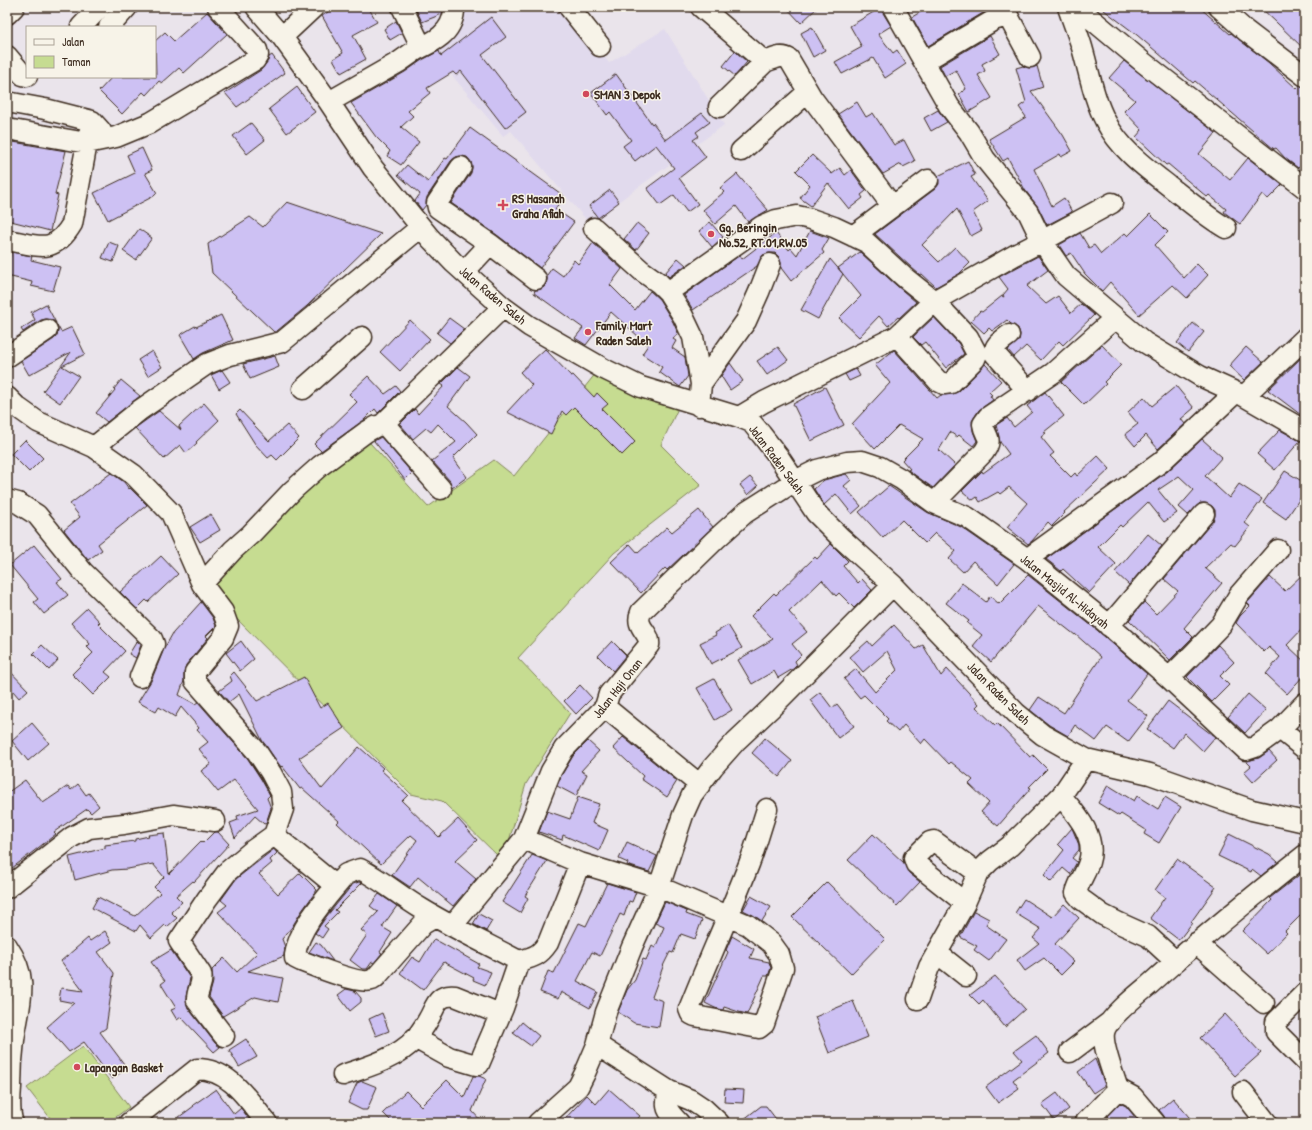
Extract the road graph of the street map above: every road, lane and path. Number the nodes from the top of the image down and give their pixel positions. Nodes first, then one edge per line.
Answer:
1 (14, 7) edge
2 (127, 7) edge
3 (218, 7) edge
4 (256, 7) edge
5 (314, 7) edge
6 (402, 7) edge
7 (570, 7) edge
8 (701, 7) edge
9 (893, 7) edge
10 (1068, 7) edge
11 (1077, 7) edge
12 (1219, 7) edge
13 (454, 11) dead end
14 (7, 14) edge
15 (106, 16) edge
16 (83, 26) edge
17 (282, 37) junction
18 (600, 46) dead end
19 (416, 50) junction
20 (7, 56) edge
21 (1030, 57) dead end
22 (925, 61) junction
23 (765, 62) junction
24 (26, 76) edge
25 (1305, 76) edge
26 (808, 92) junction
27 (7, 102) edge
28 (329, 102) junction
29 (719, 107) dead end
30 (92, 121) junction
31 (7, 129) edge
32 (108, 139) junction
33 (87, 143) junction
34 (741, 151) dead end
35 (461, 167) dead end
36 (928, 180) dead end
37 (1305, 188) edge
38 (887, 199) dead end
39 (1112, 203) dead end
40 (421, 227) junction
41 (594, 228) dead end
42 (1226, 228) dead end
43 (853, 236) junction
44 (7, 240) edge
45 (485, 241) junction
46 (1042, 242) junction
47 (770, 264) dead end
48 (459, 267) junction
49 (536, 279) dead end
50 (668, 292) junction
51 (934, 300) junction
52 (503, 307) junction
53 (1115, 318) junction
54 (47, 330) dead end
55 (1010, 335) dead end
56 (897, 336) junction
57 (362, 337) dead end
58 (1305, 338) edge
59 (7, 357) edge
60 (701, 384) junction
61 (303, 390) dead end
62 (1028, 391) junction
63 (1239, 395) junction
64 (7, 397) edge
65 (699, 406) junction
66 (739, 417) junction
67 (382, 425) junction
68 (1305, 431) edge
69 (94, 446) junction
70 (795, 481) junction
71 (441, 489) dead end
72 (7, 500) edge
73 (934, 503) junction
74 (1204, 514) dead end
75 (1278, 550) dead end
76 (1026, 559) junction
77 (202, 584) junction
78 (893, 585) junction
79 (1109, 626) junction
80 (140, 677) dead end
81 (1169, 678) junction
82 (1305, 703) edge
83 (605, 707) junction
84 (1280, 729) junction
85 (1305, 749) edge
86 (1086, 759) junction
87 (700, 785) junction
88 (1061, 796) junction
89 (767, 809) dead end
90 (215, 821) dead end
91 (1305, 822) edge
92 (274, 835) junction
93 (524, 839) junction
94 (1305, 855) edge
95 (580, 864) junction
96 (978, 873) junction
97 (336, 886) junction
98 (659, 887) junction
99 (7, 888) edge
100 (965, 903) junction
101 (728, 916) junction
102 (443, 921) junction
103 (1196, 943) junction
104 (7, 946) edge
105 (937, 953) junction
106 (519, 961) junction
107 (1175, 962) junction
108 (14, 975) edge
109 (966, 976) dead end
110 (1305, 993) edge
111 (918, 999) dead end
112 (1264, 1003) dead end
113 (500, 1014) junction
114 (1110, 1022) junction
115 (224, 1036) dead end
116 (415, 1038) junction
117 (597, 1045) junction
118 (1070, 1052) dead end
119 (1305, 1061) edge
120 (343, 1075) dead end
121 (1118, 1089) junction
122 (669, 1091) junction
123 (1243, 1092) dead end
124 (135, 1121) edge
125 (13, 1123) edge
126 (268, 1123) edge
127 (538, 1123) edge
128 (679, 1123) edge
129 (719, 1123) edge
130 (1085, 1123) edge
131 (1155, 1123) edge
132 (1267, 1123) edge

1 - 14 street
2 - 15 street
3 - 32 street
4 - 17 street, Jalan Raden Saleh
5 - 17 street
6 - 19 street
7 - 18 street
8 - 23 street
9 - 22 street
10 - 42 street
11 - 37 street
12 - 25 street
13 - 19 street
15 - 16 street
17 - 28 street, Jalan Raden Saleh
19 - 28 street
20 - 24 street
21 - 22 street
22 - 46 street
23 - 26 street
23 - 29 street
26 - 34 street
26 - 38 street
27 - 30 street
28 - 40 street, Jalan Raden Saleh
30 - 32 street
30 - 33 street
31 - 33 street
32 - 33 street
33 - 44 street
35 - 45 street
36 - 43 street
39 - 46 street
40 - 48 street, Jalan Raden Saleh
40 - 69 street
41 - 50 street
43 - 50 street
43 - 51 street
45 - 48 street
45 - 49 street
46 - 51 street
46 - 53 street
47 - 60 street
48 - 52 street, Jalan Raden Saleh
50 - 60 street
51 - 56 street
51 - 56 street
52 - 65 street, Jalan Raden Saleh
52 - 67 street
53 - 62 street
53 - 63 street
54 - 59 street
55 - 62 street
56 - 66 street
57 - 61 street
58 - 63 street
60 - 65 street
62 - 73 street
63 - 68 street
63 - 76 street
64 - 69 street
65 - 66 street, Jalan Raden Saleh
66 - 70 street, Jalan Raden Saleh
67 - 71 street
67 - 77 street
69 - 77 street
70 - 73 street, Jalan Masjid Al-Hidayah
70 - 78 street, Jalan Raden Saleh
70 - 83 street, Jalan Haji Onan
72 - 80 street
73 - 76 street, Jalan Masjid Al-Hidayah
74 - 79 street
75 - 81 street
76 - 79 street, Jalan Masjid Al-Hidayah
77 - 92 street
78 - 86 street, Jalan Raden Saleh
78 - 87 street
79 - 81 street, Jalan Masjid Al-Hidayah
81 - 84 street, Jalan Masjid Al-Hidayah
82 - 84 street
83 - 87 street
83 - 93 street, Jalan Haji Onan
84 - 85 street
86 - 88 street
86 - 91 street, Jalan Raden Saleh
87 - 98 street
88 - 96 street
88 - 107 street
89 - 101 street
90 - 99 street
92 - 97 street
92 - 115 street
93 - 95 street
93 - 102 street, Jalan Haji Onan
94 - 103 street
95 - 98 street
95 - 106 street
96 - 100 street
96 - 100 street
97 - 102 street
97 - 102 street, Jalan Haji Onan
98 - 101 street
98 - 117 street
100 - 105 street
101 - 101 street
102 - 106 street
103 - 107 street
103 - 112 street
104 - 108 street
105 - 109 street
105 - 111 street
106 - 113 street
107 - 114 street
108 - 125 street
110 - 119 street
113 - 116 street
113 - 116 street
114 - 118 street
114 - 121 street
116 - 120 street
117 - 122 street
117 - 127 street
121 - 130 street
121 - 131 street
122 - 128 street
122 - 129 street
123 - 132 street
124 - 126 street

